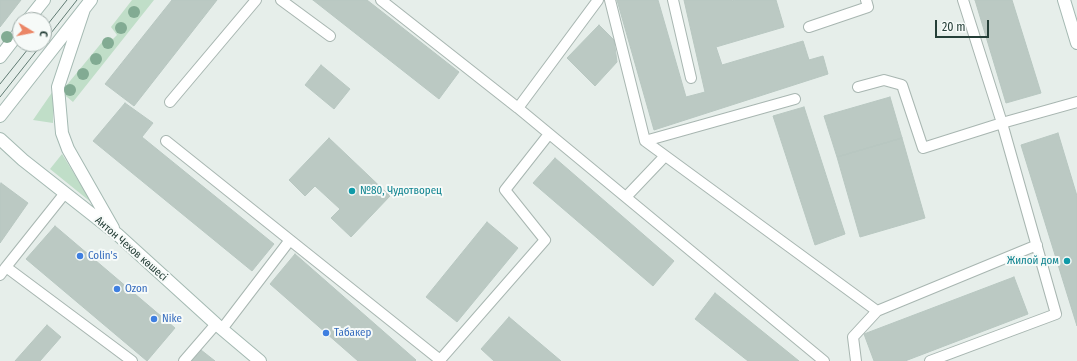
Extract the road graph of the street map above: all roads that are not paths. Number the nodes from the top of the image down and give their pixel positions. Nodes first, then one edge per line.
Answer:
1 (44, 0) edge
2 (256, 0) edge
3 (281, 0) edge
4 (381, 0) edge
5 (598, 0) edge
6 (610, 0) edge
7 (673, 0) edge
8 (866, 0) edge
9 (963, 0) edge
10 (1064, 0) edge
11 (88, 5) edge
12 (34, 12) edge
13 (809, 27) dead end
14 (330, 36) dead end
15 (12, 41) edge
16 (1077, 43) edge
17 (0, 57) edge
18 (691, 78) dead end
19 (858, 87) dead end
20 (795, 99) dead end
21 (170, 102) dead end
22 (1077, 102) edge
23 (518, 108) junction
24 (0, 116) edge
25 (1002, 123) junction
26 (549, 134) junction
27 (0, 139) edge
28 (166, 141) dead end
29 (645, 141) junction
30 (665, 156) junction
31 (65, 193) junction
32 (626, 197) junction
33 (117, 234) junction
34 (290, 240) junction
35 (1037, 245) junction
36 (3, 271) edge
37 (877, 311) junction
38 (219, 327) junction
39 (132, 361) edge
40 (184, 361) edge
41 (260, 361) edge
42 (824, 361) edge
43 (856, 361) edge
44 (930, 361) edge

1 - 12 street
2 - 21 lane
3 - 14 lane
4 - 23 lane
5 - 23 lane
6 - 29 lane
7 - 18 lane
8 - 13 lane
9 - 25 lane
10 - 16 street
11 - 24 street
11 - 33 street
15 - 17 street
19 - 25 lane
20 - 29 lane
22 - 25 lane
23 - 26 lane
25 - 35 lane
26 - 32 lane
26 - 34 lane
27 - 31 street, Антон Чехов көшесі
28 - 34 lane
29 - 30 lane
30 - 32 lane
30 - 37 lane
31 - 33 street, Антон Чехов көшесі
31 - 36 lane
32 - 42 lane
33 - 38 street, Антон Чехов көшесі
34 - 38 lane
35 - 37 lane
35 - 44 lane
36 - 39 lane
37 - 43 lane
38 - 40 lane
38 - 41 street, Антон Чехов көшесі

